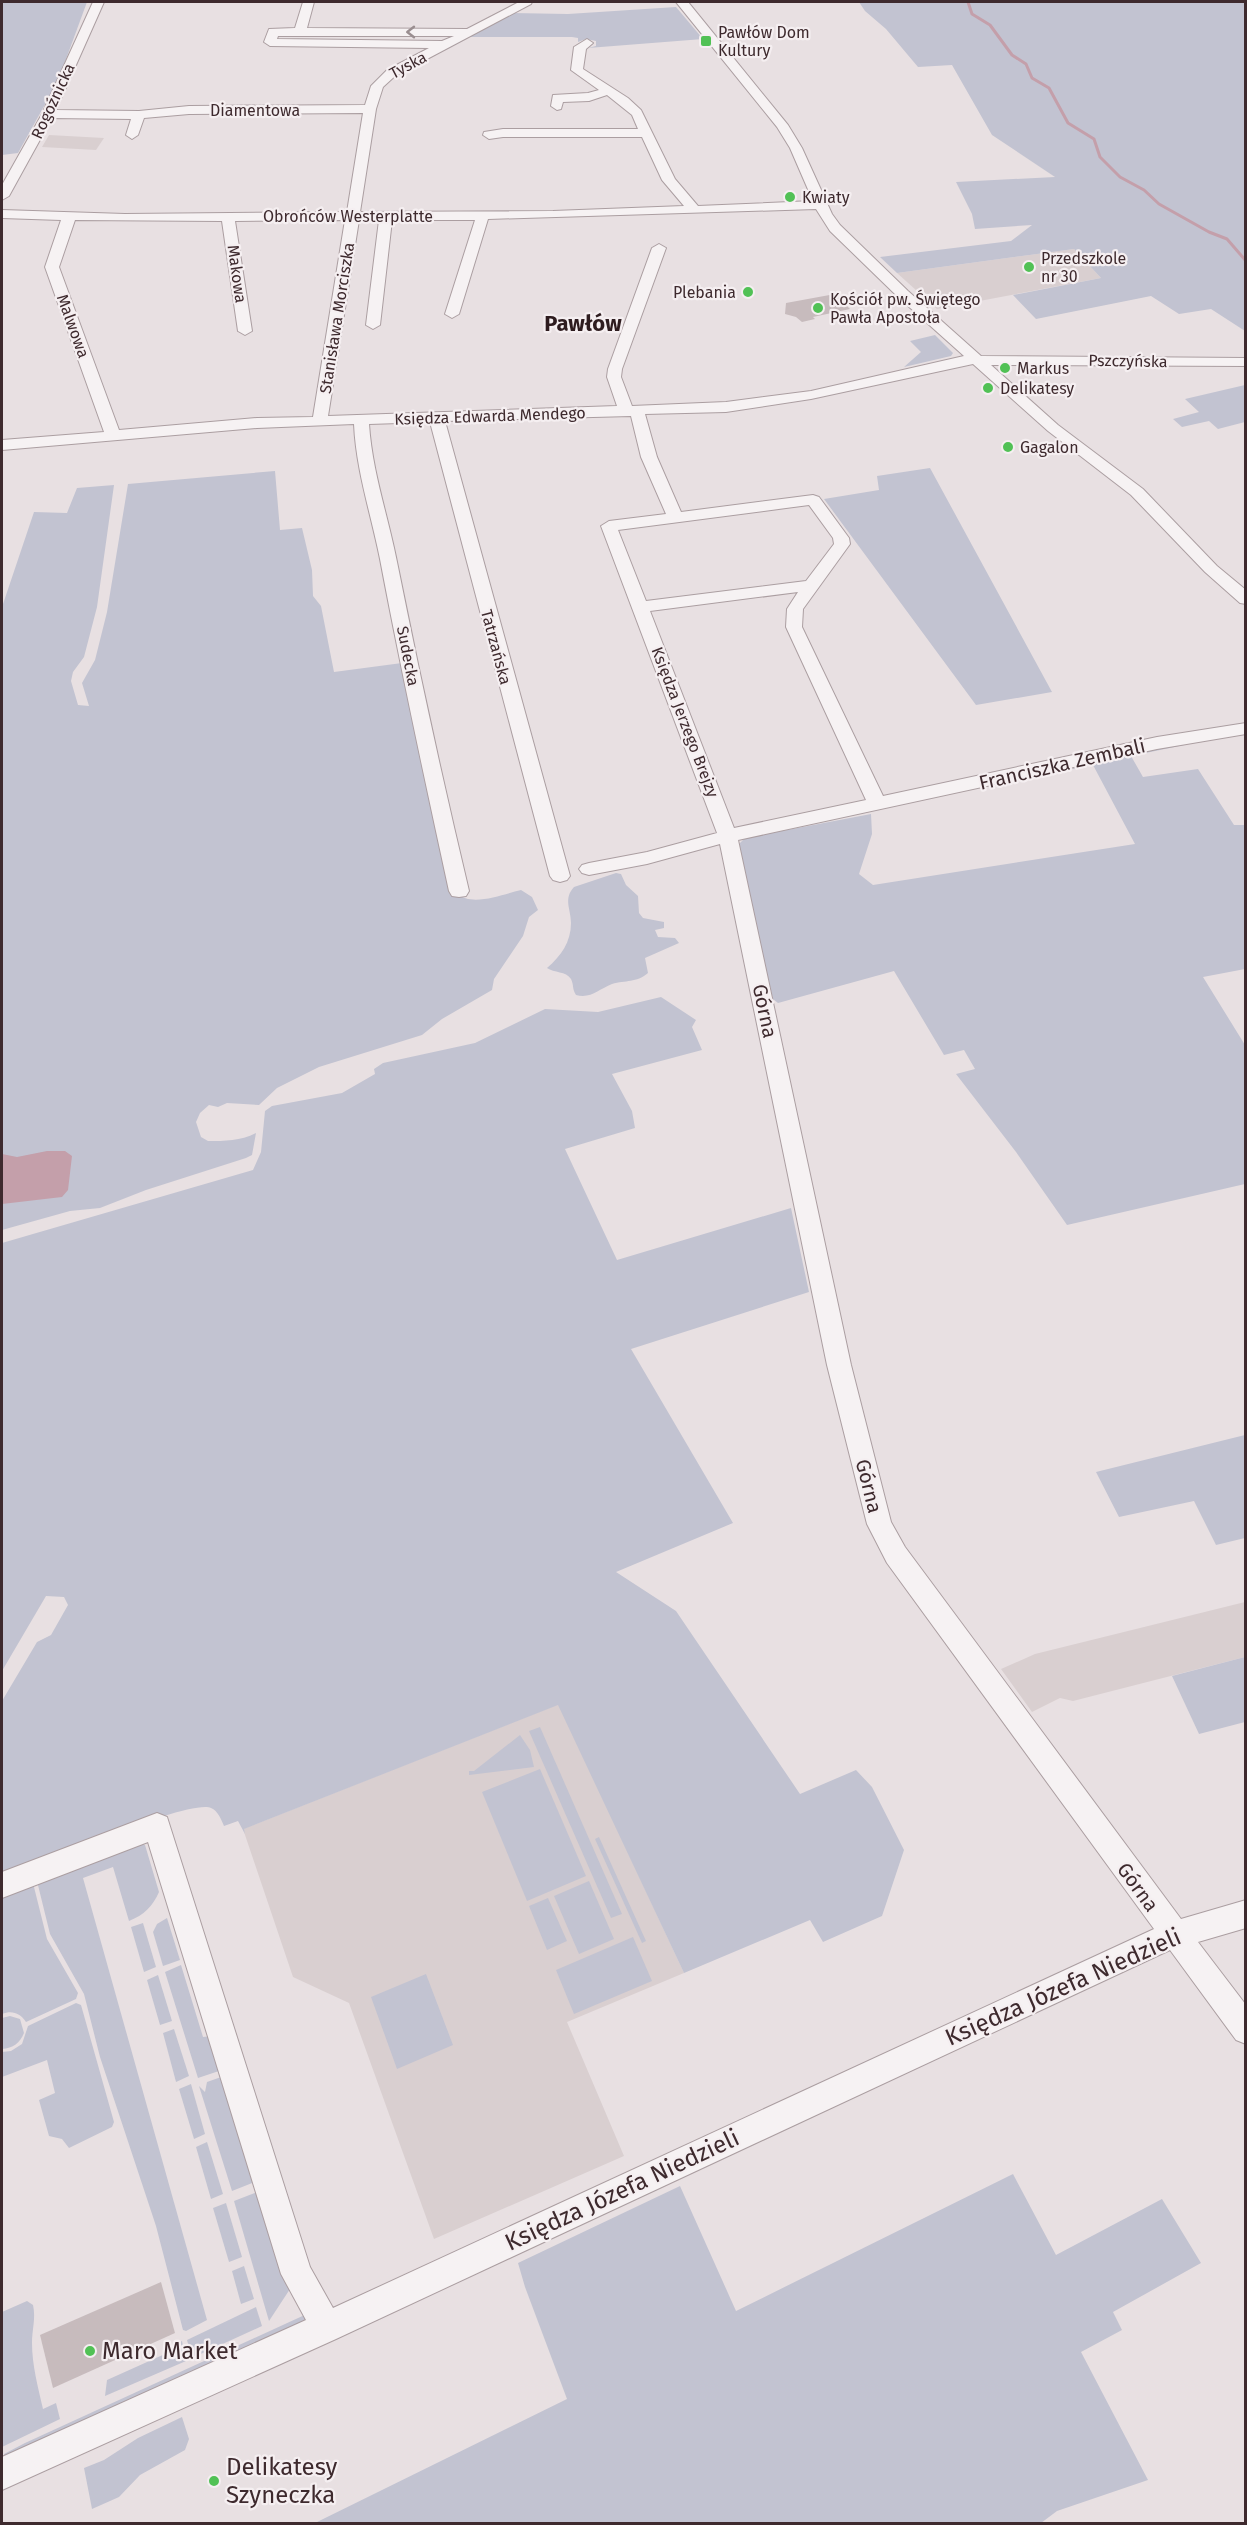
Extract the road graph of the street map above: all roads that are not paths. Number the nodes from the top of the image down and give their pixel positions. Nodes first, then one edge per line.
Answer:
1 (98, 2) edge
2 (308, 2) edge
3 (525, 2) edge
4 (682, 2) edge
5 (300, 32) junction
6 (469, 32) junction
7 (587, 43) dead end
8 (445, 46) junction
9 (609, 91) junction
10 (140, 97) dead end
11 (553, 99) dead end
12 (370, 109) junction
13 (48, 114) junction
14 (140, 114) junction
15 (647, 133) junction
16 (132, 135) dead end
17 (489, 135) dead end
18 (2, 196) edge
19 (821, 205) junction
20 (695, 210) junction
21 (2, 214) edge
22 (353, 215) junction
23 (386, 215) junction
24 (483, 215) junction
25 (69, 217) junction
26 (228, 217) junction
27 (659, 248) dead end
28 (452, 314) dead end
29 (373, 324) dead end
30 (245, 331) dead end
31 (975, 359) junction
32 (1245, 362) edge
33 (632, 411) junction
34 (436, 417) junction
35 (360, 420) junction
36 (320, 421) junction
37 (113, 435) junction
38 (2, 445) edge
39 (676, 518) junction
40 (810, 586) junction
41 (777, 591) junction
42 (1245, 599) edge
43 (642, 608) junction
44 (794, 627) junction
45 (1245, 728) edge
46 (878, 805) junction
47 (728, 836) junction
48 (589, 869) dead end
49 (560, 876) dead end
50 (459, 891) dead end
51 (2, 1885) edge
52 (1245, 1914) edge
53 (1174, 1935) junction
54 (1245, 2030) edge
55 (326, 2328) junction
56 (2, 2474) edge

1 - 13 street, Rogoźnicka
2 - 5 street
3 - 6 street, Tyska
4 - 19 street
6 -> 5 street
5 - 8 street
6 - 8 street, Tyska
7 - 9 street
8 - 12 street, Tyska
9 - 11 street
9 - 15 street
10 - 14 street
12 - 14 street, Diamentowa
12 - 22 street, Tyska
13 - 14 street, Diamentowa
13 - 18 street, Rogoźnicka
14 - 16 street
15 - 17 street
15 - 20 street
19 - 20 street, Obrońców Westerplatte
19 - 31 street
20 - 24 street, Obrońców Westerplatte
21 - 25 street, Obrońców Westerplatte
22 - 23 street, Obrońców Westerplatte
22 - 26 street, Obrońców Westerplatte
22 - 36 street, Stanisława Morciszka
23 - 24 street, Obrońców Westerplatte
23 - 29 street
24 - 28 street
25 - 26 street, Obrońców Westerplatte
25 - 37 street, Malwowa
26 - 30 street, Makowa
27 - 33 street
31 - 32 street, Pszczyńska
31 - 33 street, Księdza Edwarda Mendego
31 - 42 street
33 - 34 street, Księdza Edwarda Mendego
33 - 39 street
34 - 35 street, Księdza Edwarda Mendego
34 - 49 street, Tatrzańska
35 - 36 street, Księdza Edwarda Mendego
35 - 50 street, Sudecka
36 - 37 street, Księdza Edwarda Mendego
37 - 38 street, Księdza Edwarda Mendego
39 - 40 street, Księdza Jerzego Brejzy
39 - 43 street, Księdza Jerzego Brejzy
40 - 41 street
40 - 44 street
41 - 43 street
41 - 44 street
43 - 47 street, Księdza Jerzego Brejzy
44 - 46 street
45 - 46 street, Franciszka Zembali
46 - 47 street, Franciszka Zembali
47 - 48 street, Franciszka Zembali
47 - 53 street, Górna
51 - 55 street
52 - 53 street, Księdza Józefa Niedzieli
53 - 54 street, Górna
53 - 55 street, Księdza Józefa Niedzieli
55 - 56 street, Księdza Józefa Niedzieli

